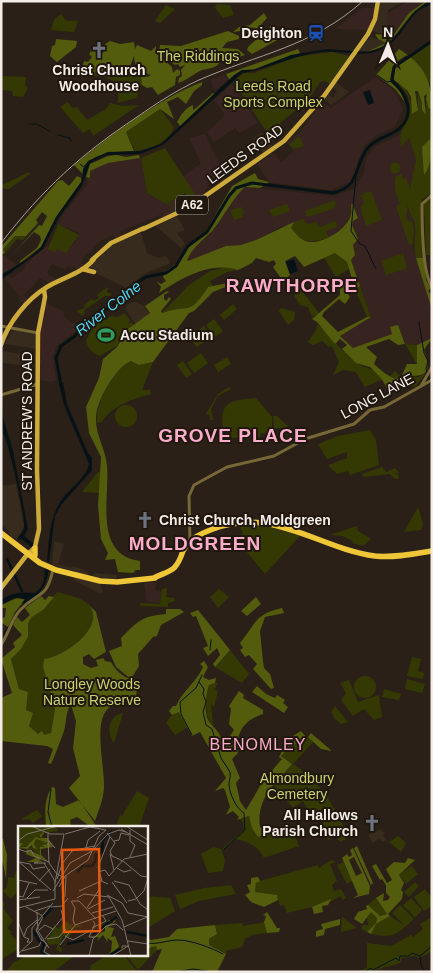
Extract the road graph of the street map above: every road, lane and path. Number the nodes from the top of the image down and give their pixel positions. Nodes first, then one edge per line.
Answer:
1 (378, 1) edge
2 (430, 196) edge
3 (82, 269) junction
4 (94, 272) dead end
5 (432, 288) edge
6 (45, 290) junction
7 (7, 327) edge
8 (37, 334) junction
9 (1, 345) edge
10 (1, 350) edge
11 (431, 368) edge
12 (428, 381) edge
13 (38, 384) junction
14 (2, 394) edge
15 (1, 528) edge
16 (1, 533) edge
17 (187, 544) junction
18 (432, 551) edge
19 (30, 553) junction
20 (50, 566) junction
21 (169, 573) junction
22 (122, 581) junction
23 (1, 588) edge
24 (1, 645) edge

1 - 3 main road, LEEDS ROAD / A62
2 - 5 street
3 - 4 main road
3 - 6 main road, LEEDS ROAD / A62
6 - 7 main road, LEEDS ROAD / A62
6 - 8 main road, ST ANDREW'S ROAD
7 - 8 street
7 - 9 main road, LEEDS ROAD / A62
7 - 10 main road, LEEDS ROAD / A62
8 - 13 main road, ST ANDREW'S ROAD
11 - 12 street
12 - 17 street, LONG LANE
13 - 14 street
13 - 19 main road, ST ANDREW'S ROAD
15 - 19 highway
16 - 19 highway
17 - 18 highway
17 - 21 highway
17 - 21 highway
19 - 20 highway
19 - 23 main road
20 - 22 highway
20 - 22 highway
20 - 24 street
21 - 22 highway

